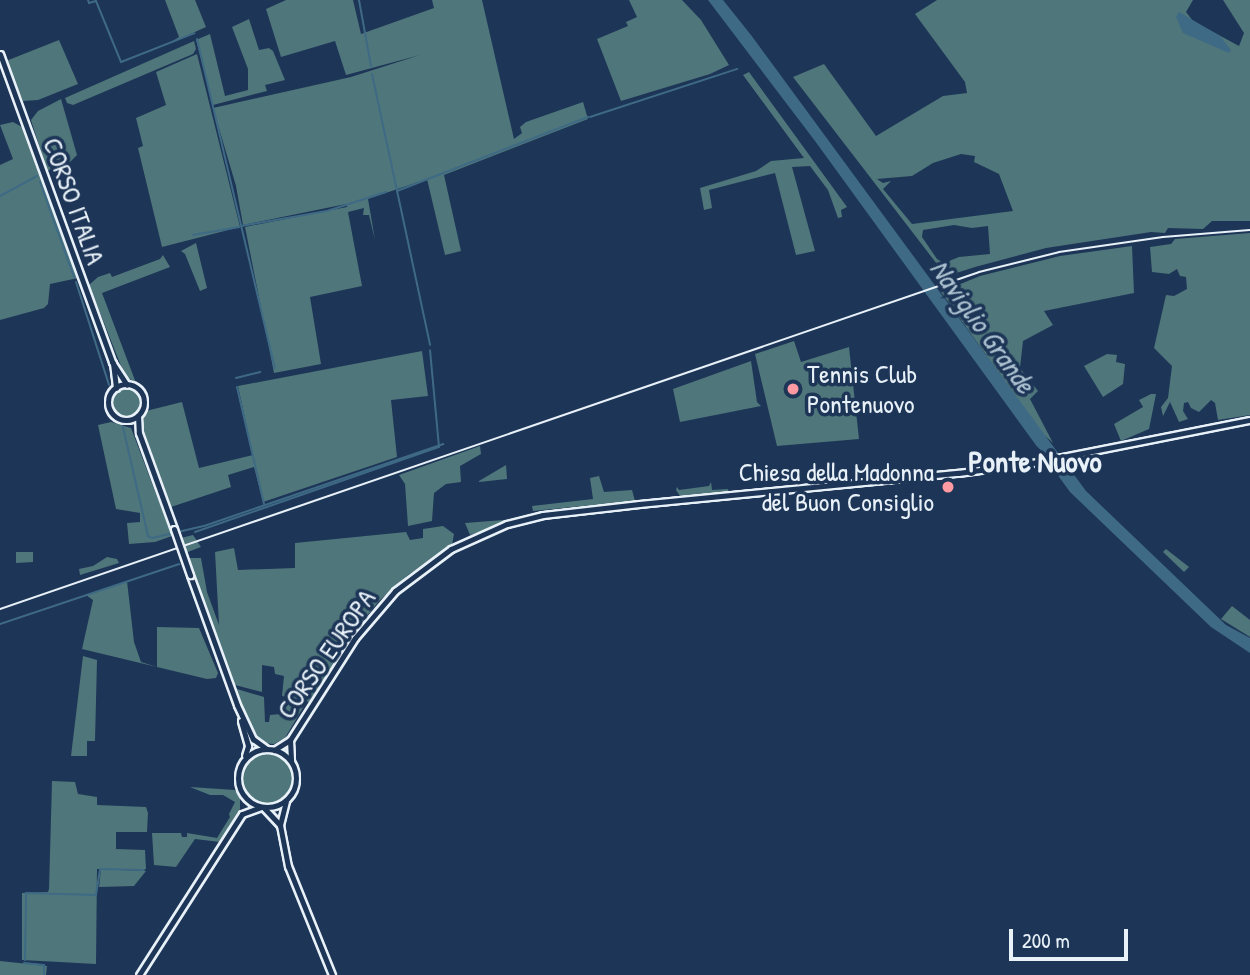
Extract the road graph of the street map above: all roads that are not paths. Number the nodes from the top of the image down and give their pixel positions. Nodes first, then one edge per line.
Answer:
1 (0, 54) edge
2 (113, 362) junction
3 (127, 385) junction
4 (116, 388) junction
5 (138, 416) junction
6 (128, 420) junction
7 (1250, 420) edge
8 (139, 433) junction
9 (237, 705) junction
10 (289, 740) junction
11 (267, 749) junction
12 (274, 750) junction
13 (291, 761) junction
14 (243, 762) junction
15 (243, 796) junction
16 (286, 801) junction
17 (262, 808) junction
18 (242, 814) junction
19 (280, 825) junction
20 (139, 975) edge
21 (332, 975) edge

1 - 2 main road, CORSO ITALIA
2 - 3 main road, CORSO ITALIA
2 - 4 main road, CORSO ITALIA
3 - 4 main road
3 - 5 main road
4 - 6 main road
5 - 6 main road
5 - 8 main road
6 - 8 main road
7 - 10 main road, CORSO EUROPA
8 - 9 main road, bridge
9 - 11 main road
9 - 14 main road
10 - 12 main road, CORSO EUROPA
10 - 13 main road, CORSO EUROPA
11 - 12 main road, CORSO EUROPA
11 - 14 main road, CORSO EUROPA
12 - 13 main road, CORSO EUROPA
13 - 16 main road, CORSO EUROPA
14 - 15 main road
15 - 17 main road
15 - 18 main road
16 - 17 main road
16 - 19 main road, CORSO EUROPA
17 - 18 main road
17 - 19 main road
18 - 20 main road
19 - 21 main road

